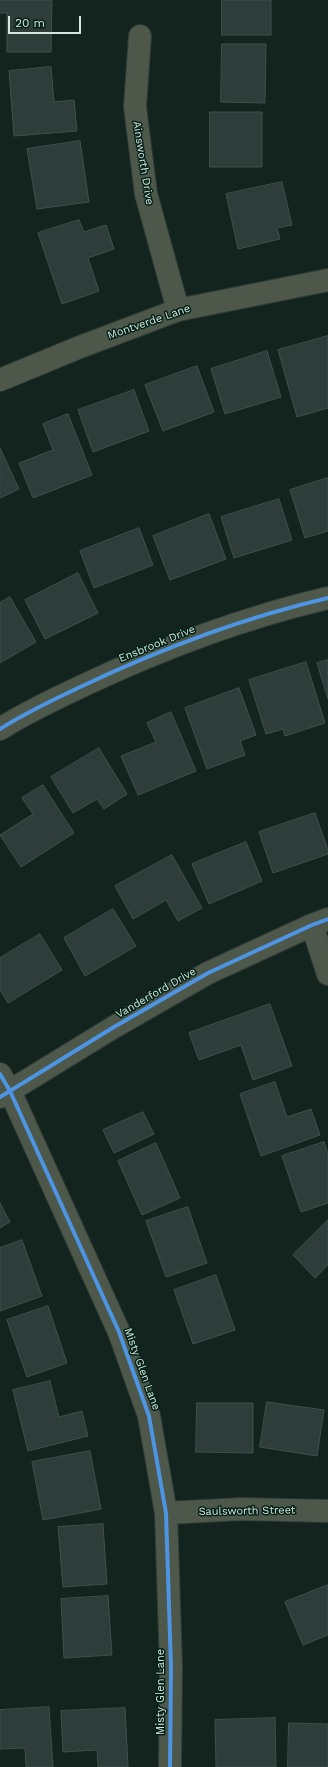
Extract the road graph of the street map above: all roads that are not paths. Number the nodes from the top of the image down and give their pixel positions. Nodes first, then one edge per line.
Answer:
1 (140, 36) dead end
2 (328, 280) edge
3 (178, 310) junction
4 (0, 380) edge
5 (328, 598) edge
6 (0, 729) edge
7 (320, 922) edge
8 (328, 974) edge
9 (3, 1087) edge
10 (328, 1511) edge
11 (166, 1513) junction
12 (170, 1767) edge

1 - 3 street, Ainsworth Drive
2 - 3 street, Montverde Lane
3 - 4 street, Montverde Lane
5 - 6 street, Ensbrook Drive
7 - 8 street
7 - 9 street, Vanderford Drive
9 - 11 street, Misty Glen Lane
10 - 11 street, Saulsworth Street
11 - 12 street, Misty Glen Lane

